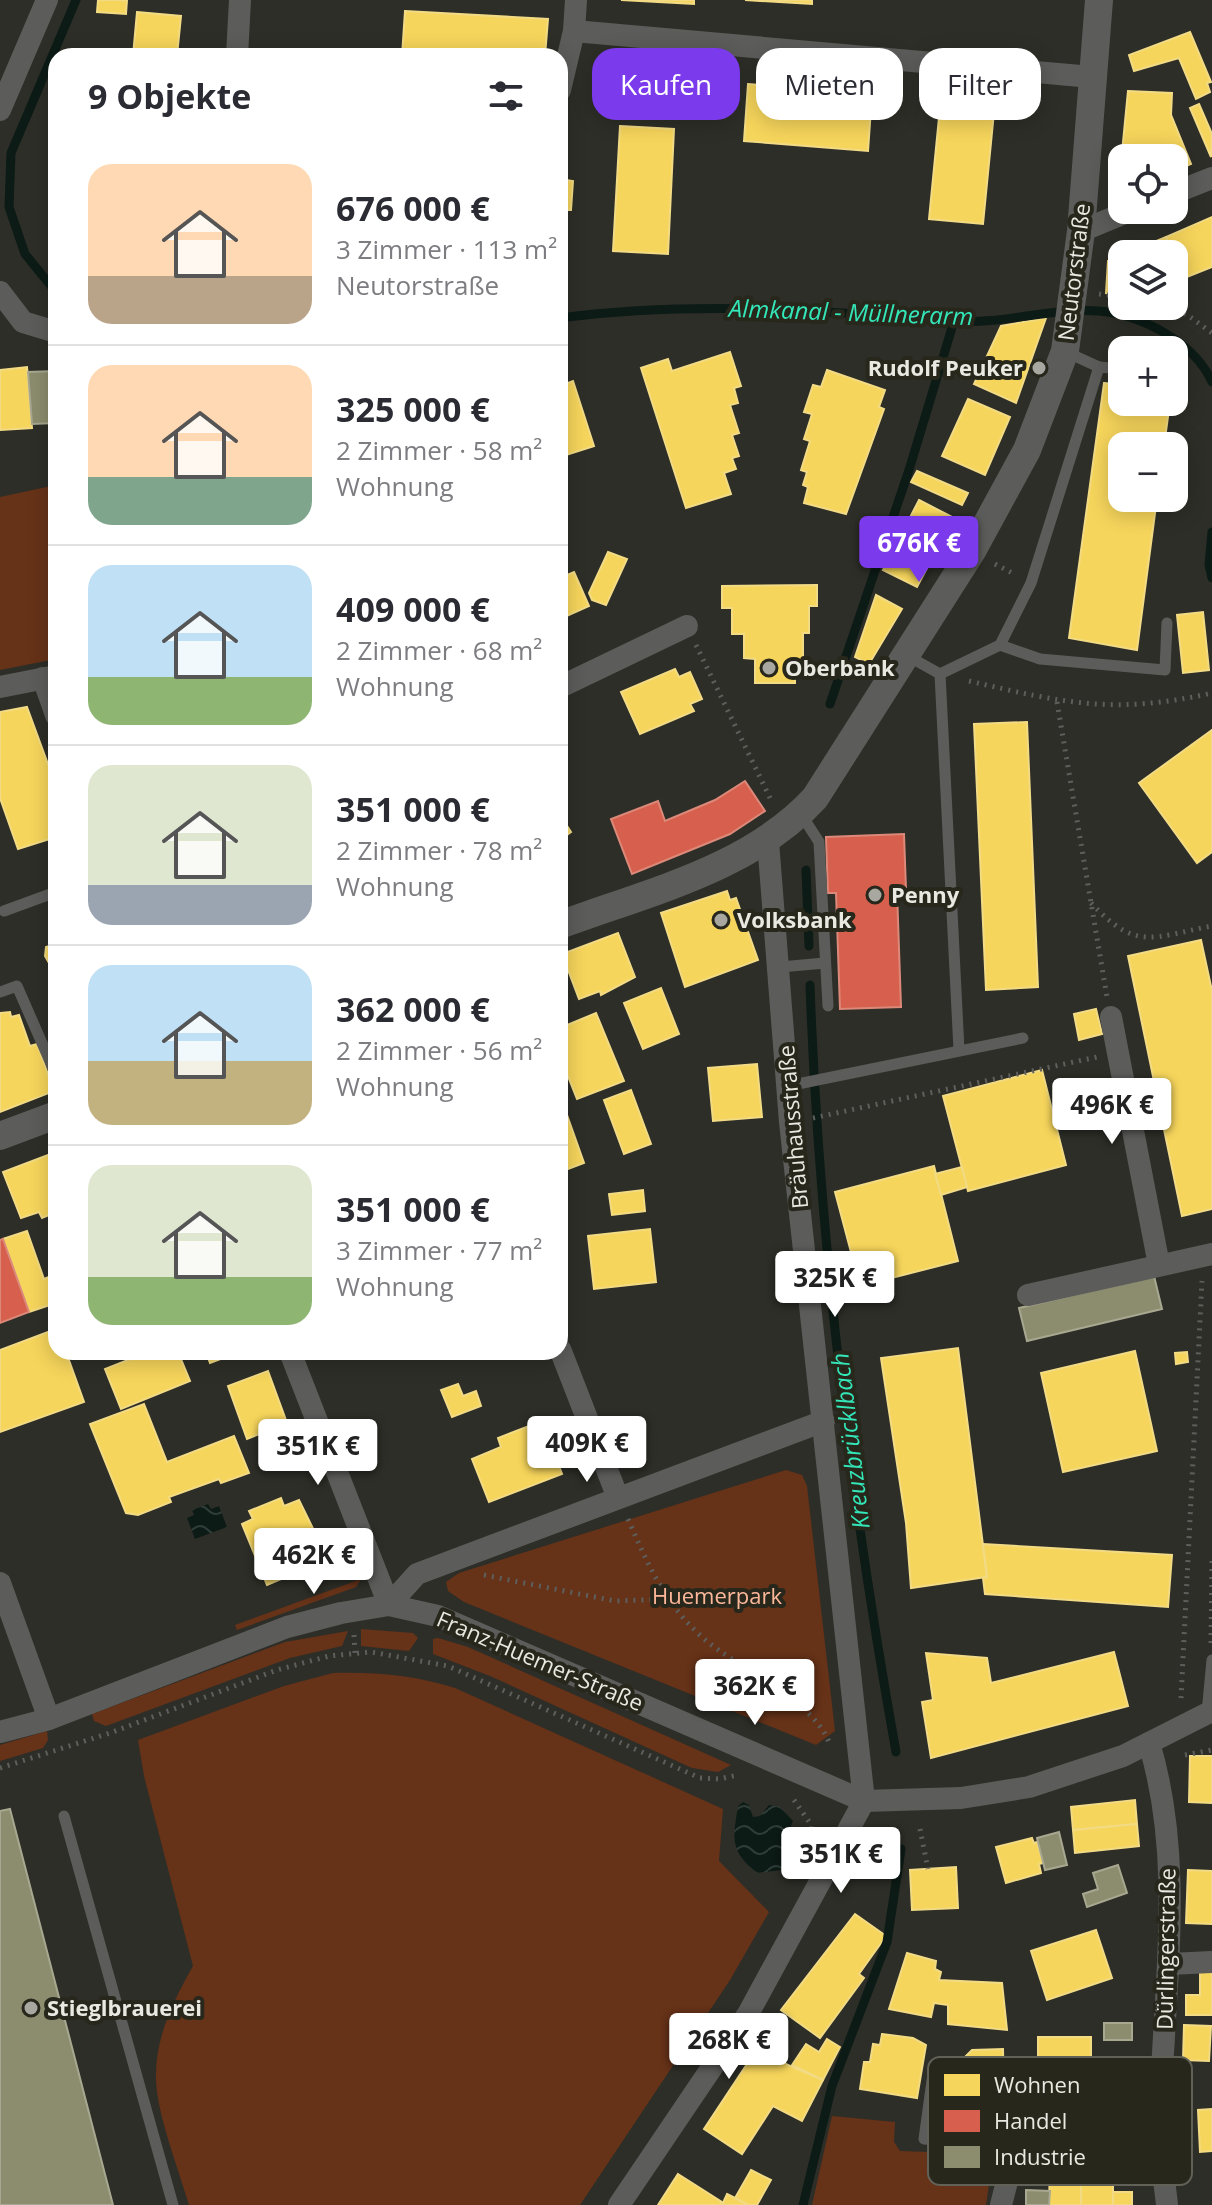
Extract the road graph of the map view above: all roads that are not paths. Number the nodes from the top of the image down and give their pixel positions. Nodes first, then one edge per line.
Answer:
1 (47, 0) edge
2 (240, 0) edge
3 (576, 0) edge
4 (1099, 0) edge
5 (574, 31) junction
6 (237, 48) edge
7 (568, 56) edge
8 (1092, 77) junction
9 (0, 110) edge
10 (1212, 178) edge
11 (1188, 187) edge
12 (1108, 220) edge
13 (1081, 231) junction
14 (0, 292) edge
15 (0, 318) edge
16 (23, 322) junction
17 (48, 330) edge
18 (1068, 339) junction
19 (1099, 367) junction
20 (1108, 368) edge
21 (1167, 623) dead end
22 (687, 626) road end
23 (1000, 645) junction
24 (905, 654) junction
25 (940, 674) junction
26 (48, 677) edge
27 (568, 683) edge
28 (0, 687) edge
29 (788, 811) junction
30 (768, 841) junction
31 (48, 895) edge
32 (4, 911) dead end
33 (568, 922) edge
34 (825, 963) junction
35 (780, 967) junction
36 (0, 992) edge
37 (828, 1006) dead end
38 (1111, 1017) road end
39 (1023, 1038) dead end
40 (959, 1050) junction
41 (48, 1057) edge
42 (804, 1082) junction
43 (48, 1118) edge
44 (0, 1136) edge
45 (1208, 1255) edge
46 (1159, 1265) junction
47 (1028, 1295) dead end
48 (293, 1360) edge
49 (564, 1360) edge
50 (824, 1421) junction
51 (618, 1498) junction
52 (2, 1598) edge
53 (389, 1605) junction
54 (1212, 1660) edge
55 (1209, 1712) edge
56 (49, 1719) junction
57 (0, 1732) edge
58 (1149, 1743) junction
59 (864, 1801) junction
60 (64, 1816) dead end
61 (1212, 1962) edge
62 (1169, 1964) junction
63 (1164, 2057) edge
64 (928, 2110) edge
65 (928, 2139) edge
66 (1006, 2185) edge
67 (1165, 2185) edge
68 (173, 2205) edge
69 (619, 2205) edge
70 (1001, 2205) edge
71 (1167, 2205) edge

1 - 9 street
2 - 6 street
3 - 5 street
4 - 8 street, Neutorstraße
5 - 7 street
5 - 8 street
8 - 13 street, Neutorstraße
10 - 11 street
12 - 13 street
13 - 18 street, Neutorstraße
14 - 16 street
15 - 16 street
16 - 17 street
18 - 19 lane
18 - 24 street, Neutorstraße
19 - 20 lane
19 - 23 lane
21 - 23 lane
22 - 27 street
23 - 25 lane
24 - 25 lane
24 - 29 street, Neutorstraße
25 - 40 lane
26 - 28 street
29 - 30 street, Neutorstraße
29 - 34 lane
30 - 33 street, Neutorstraße
30 - 35 street, Bräuhausstraße
31 - 32 lane
34 - 35 lane
34 - 37 lane
35 - 42 street, Bräuhausstraße
36 - 41 lane
38 - 46 street
39 - 40 lane
40 - 42 lane
42 - 50 street, Bräuhausstraße
43 - 44 street
45 - 46 street
46 - 47 street
48 - 53 street
49 - 51 street
50 - 51 street
50 - 59 street, Bräuhausstraße
51 - 53 street
52 - 56 street
53 - 56 street, Franz-Huemer-Straße
53 - 59 street, Franz-Huemer-Straße
54 - 55 lane
55 - 58 street
56 - 57 street, Franz-Huemer-Straße
58 - 59 street
58 - 62 street, Dürlingerstraße
59 - 69 street
60 - 68 lane
61 - 62 street
62 - 63 street, Dürlingerstraße
64 - 65 lane
66 - 70 street
67 - 71 street, Dürlingerstraße

